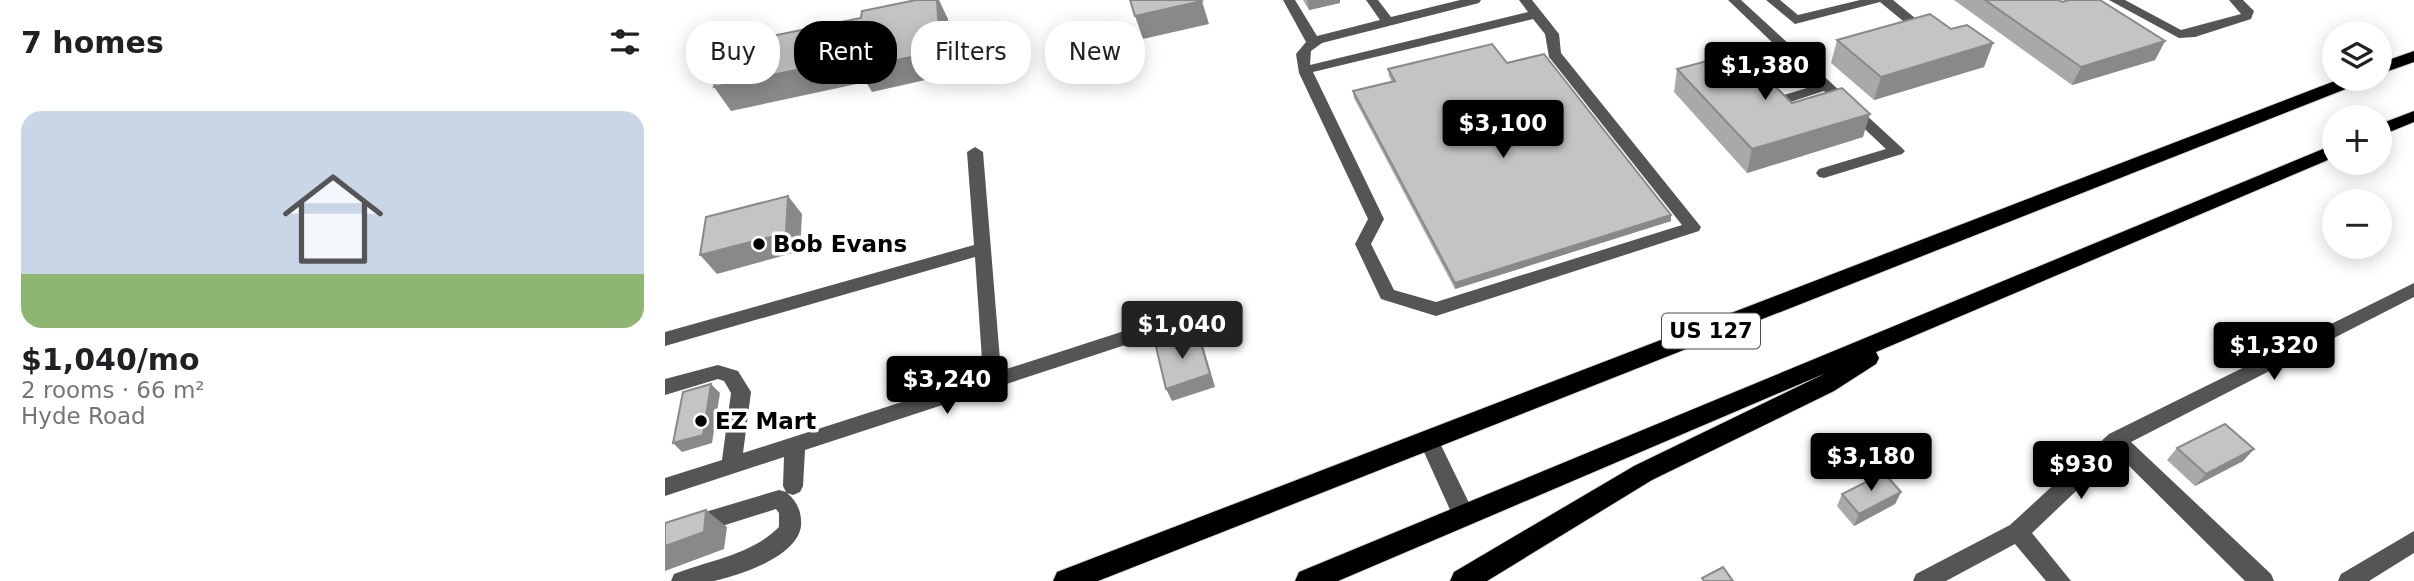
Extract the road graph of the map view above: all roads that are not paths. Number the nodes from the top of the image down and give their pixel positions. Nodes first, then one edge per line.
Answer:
1 (1289, 0) edge
2 (1372, 0) edge
3 (1475, 0) edge
4 (1525, 0) edge
5 (1734, 0) edge
6 (1772, 0) edge
7 (1875, 0) edge
8 (1885, 0) edge
9 (2115, 0) edge
10 (2235, 0) edge
11 (1536, 14) junction
12 (1388, 23) junction
13 (1919, 27) edge
14 (1317, 40) junction
15 (1785, 48) junction
16 (2414, 56) edge
17 (2392, 64) edge
18 (1713, 69) edge
19 (1305, 70) junction
20 (1827, 86) junction
21 (2324, 91) edge
22 (1776, 102) edge
23 (2414, 116) edge
24 (2392, 126) edge
25 (975, 152) dead end
26 (2322, 156) edge
27 (1824, 173) dead end
28 (982, 249) junction
29 (2414, 289) edge
30 (1217, 308) dead end
31 (1913, 329) junction
32 (665, 339) edge
33 (665, 387) edge
34 (969, 388) junction
35 (2116, 440) junction
36 (1429, 441) junction
37 (795, 445) junction
38 (731, 466) junction
39 (793, 486) dead end
40 (665, 487) edge
41 (1464, 516) junction
42 (2018, 533) junction
43 (665, 534) edge
44 (2414, 541) edge
45 (682, 581) edge
46 (1066, 581) edge
47 (1308, 581) edge
48 (1463, 581) edge
49 (1924, 581) edge
50 (2060, 581) edge
51 (2263, 581) edge
52 (2349, 581) edge

1 - 14 street
2 - 12 street
3 - 12 street
4 - 11 street
5 - 15 street
6 - 7 street
8 - 13 street
9 - 10 street
11 - 19 street
11 - 19 street
12 - 14 street
14 - 19 street
15 - 18 street
15 - 20 street
16 - 17 highway
20 - 22 street
20 - 27 street
21 - 36 highway, US 127
23 - 24 highway
25 - 28 street
26 - 31 highway
28 - 32 street
28 - 34 street
29 - 35 street
30 - 34 street
31 - 41 highway
31 - 48 highway
33 - 38 street
34 - 37 street
35 - 42 street
35 - 51 street
36 - 41 street
36 - 46 highway, US 127
37 - 38 street
37 - 39 street
38 - 40 street
41 - 47 highway
42 - 49 street
42 - 50 street
43 - 45 street
44 - 52 street

